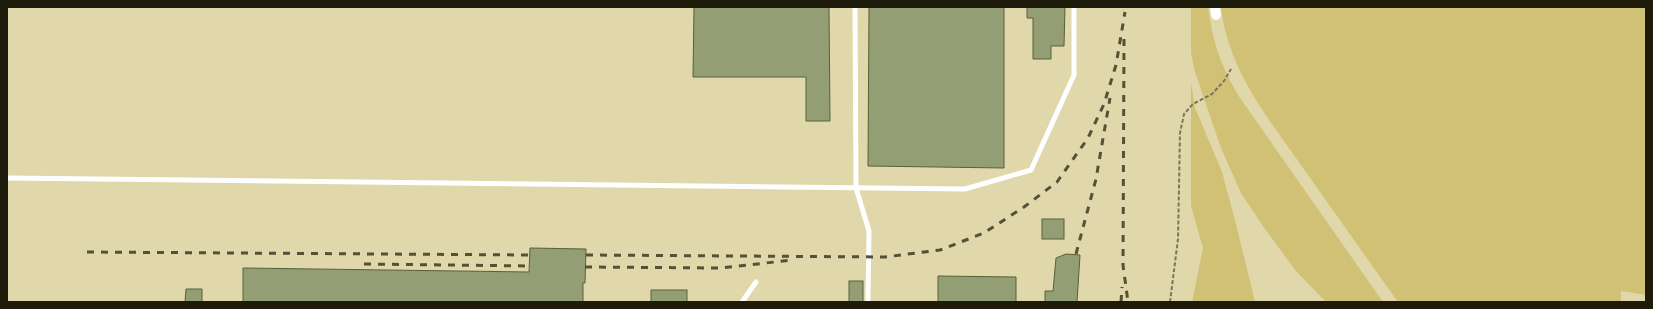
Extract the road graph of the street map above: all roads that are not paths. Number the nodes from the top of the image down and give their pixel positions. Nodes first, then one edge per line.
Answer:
1 (855, 7) edge
2 (1074, 7) edge
3 (7, 178) edge
4 (856, 188) junction
5 (756, 282) dead end
6 (742, 302) edge
7 (868, 302) edge

1 - 4 lane
2 - 4 lane
3 - 4 lane
4 - 7 lane
5 - 6 lane

